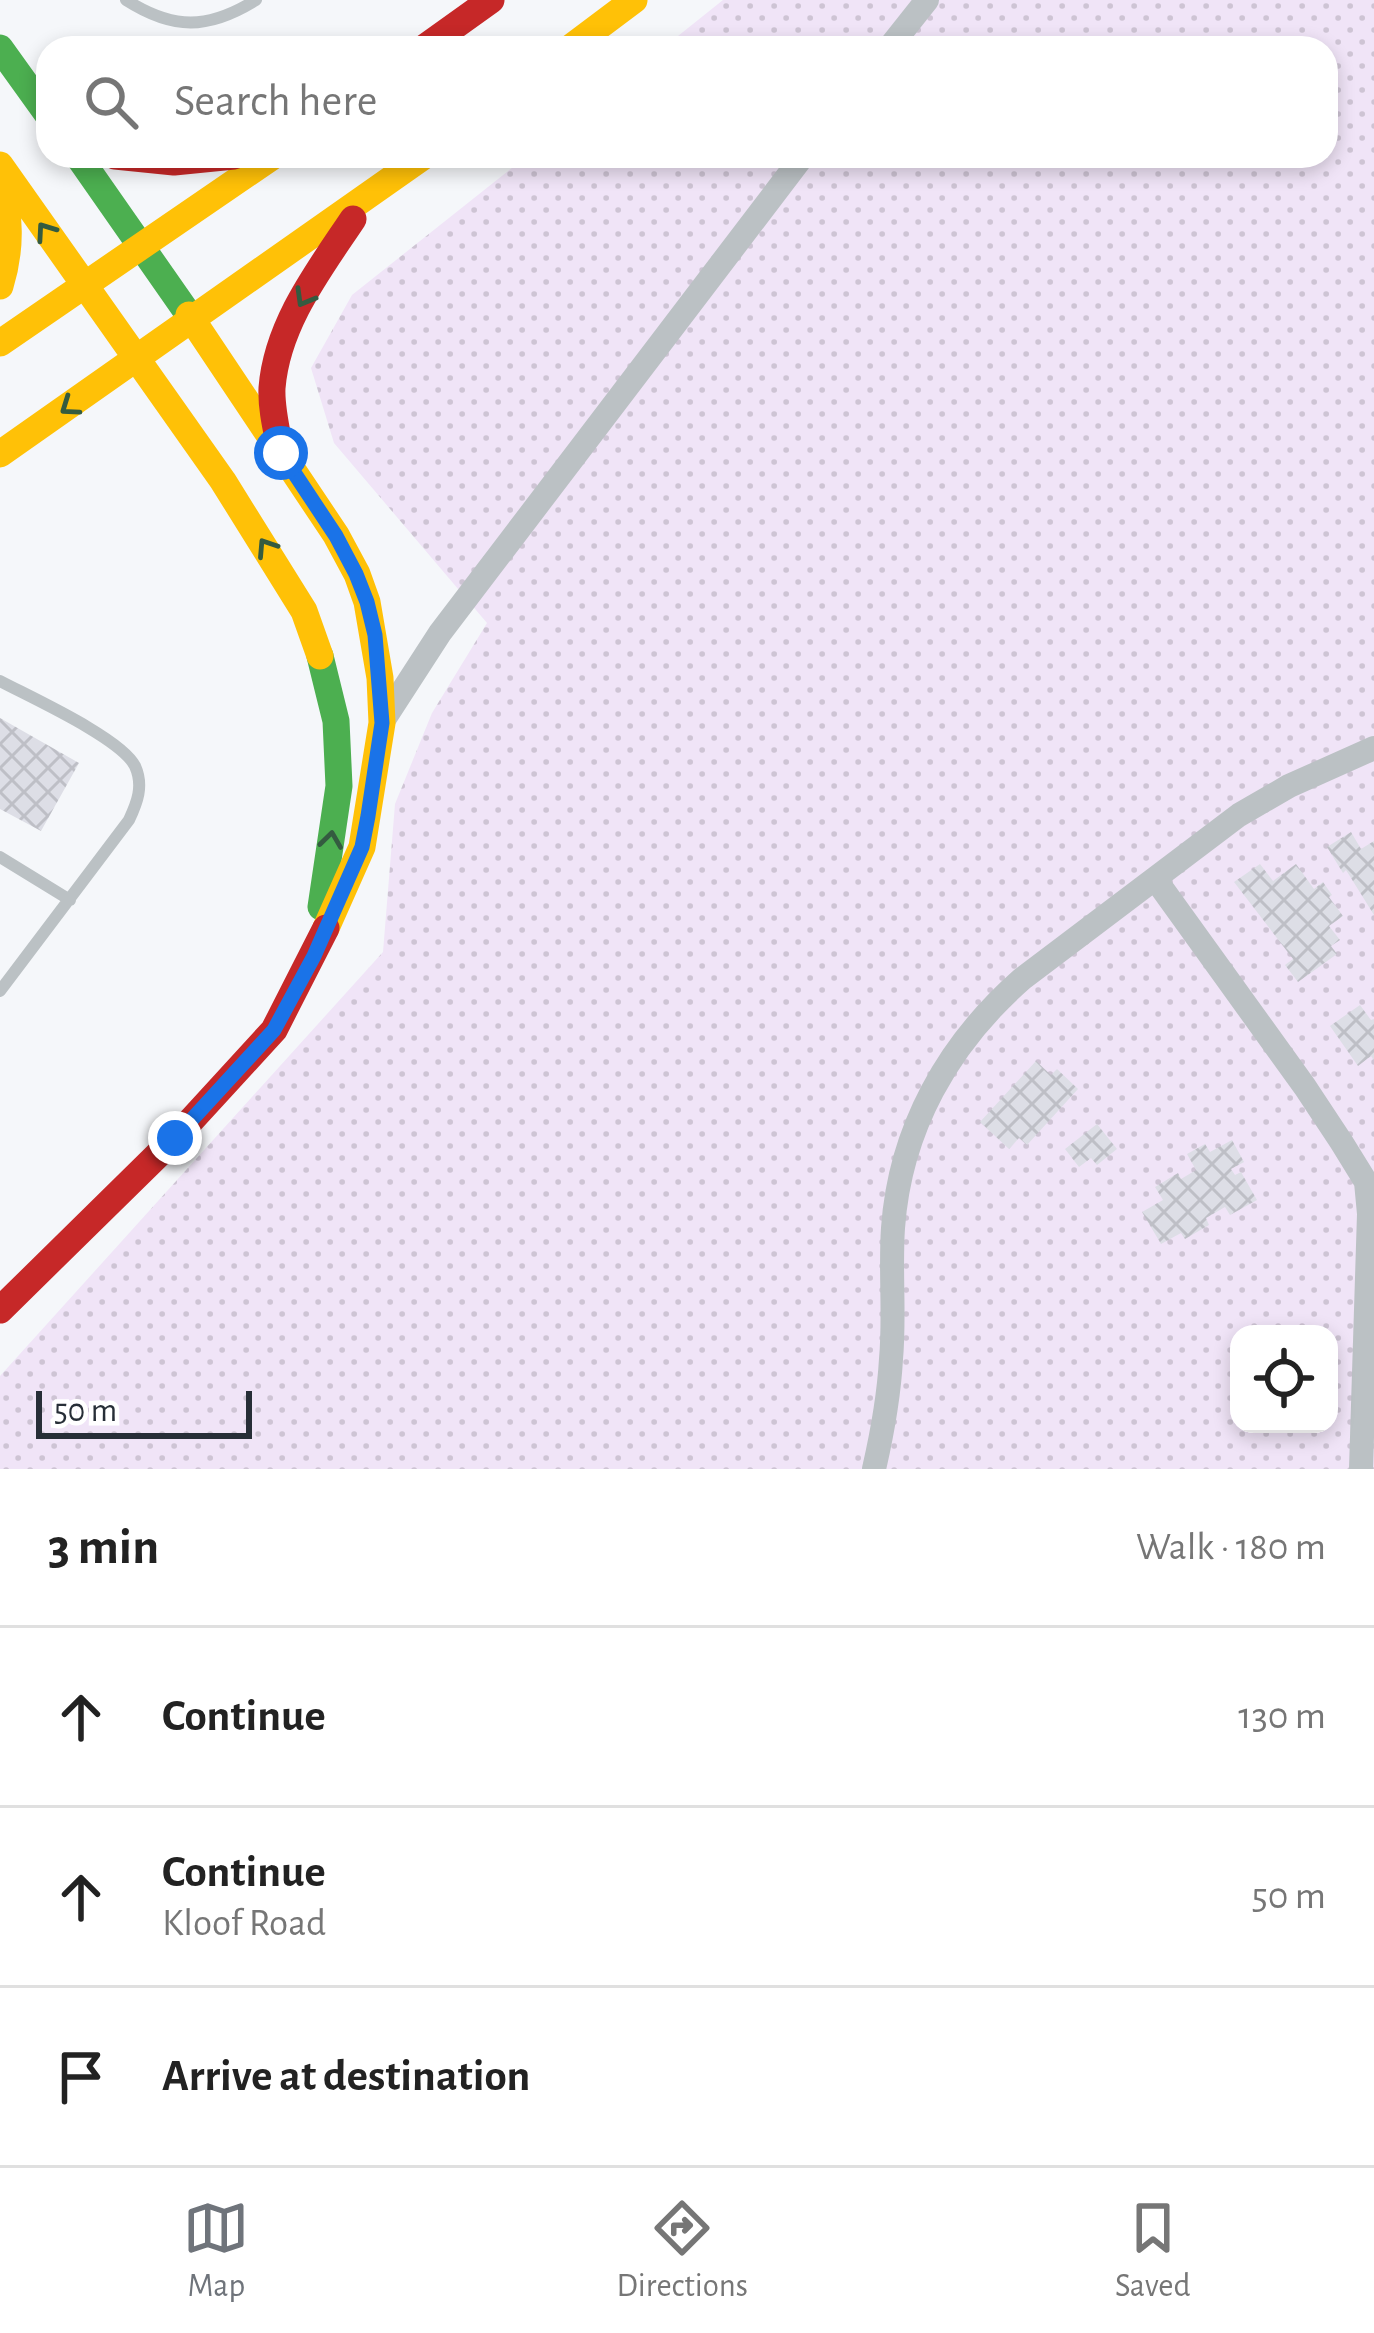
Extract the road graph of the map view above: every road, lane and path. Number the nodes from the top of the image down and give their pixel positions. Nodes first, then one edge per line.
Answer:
1 (126, 0) edge
2 (256, 0) edge
3 (491, 0) edge
4 (634, 0) edge
5 (927, 0) edge
6 (441, 36) edge
7 (586, 36) edge
8 (898, 36) edge
9 (0, 48) edge
10 (36, 98) edge
11 (0, 165) edge
12 (87, 168) edge
13 (256, 168) edge
14 (408, 168) edge
15 (794, 168) edge
16 (0, 176) edge
17 (366, 199) junction
18 (142, 246) junction
19 (0, 286) edge
20 (87, 286) junction
21 (192, 321) junction
22 (0, 343) edge
23 (137, 360) junction
24 (281, 453) junction
25 (0, 454) edge
26 (0, 681) edge
27 (382, 723) junction
28 (1374, 748) edge
29 (0, 857) edge
30 (1156, 880) junction
31 (70, 900) junction
32 (314, 956) junction
33 (0, 991) edge
34 (1370, 1181) edge
35 (0, 1310) edge
36 (874, 1469) edge
37 (1361, 1469) edge

1 - 2 lane
3 - 6 street
4 - 7 street
5 - 8 street
9 - 10 street
20 -> 11 street
12 - 18 street
13 - 18 street
14 - 17 street
15 - 27 street
16 - 19 street
17 - 21 street
17 -> 24 street
18 - 20 street
18 - 21 street
20 - 22 street
20 - 23 street
21 - 23 street
21 - 24 street
23 -> 25 street
32 -> 23 street
24 - 27 street
26 - 31 lane
27 - 32 street
28 - 30 street
29 - 31 lane
30 - 34 street
30 - 36 street
31 - 33 lane
32 - 35 street
34 - 37 street

